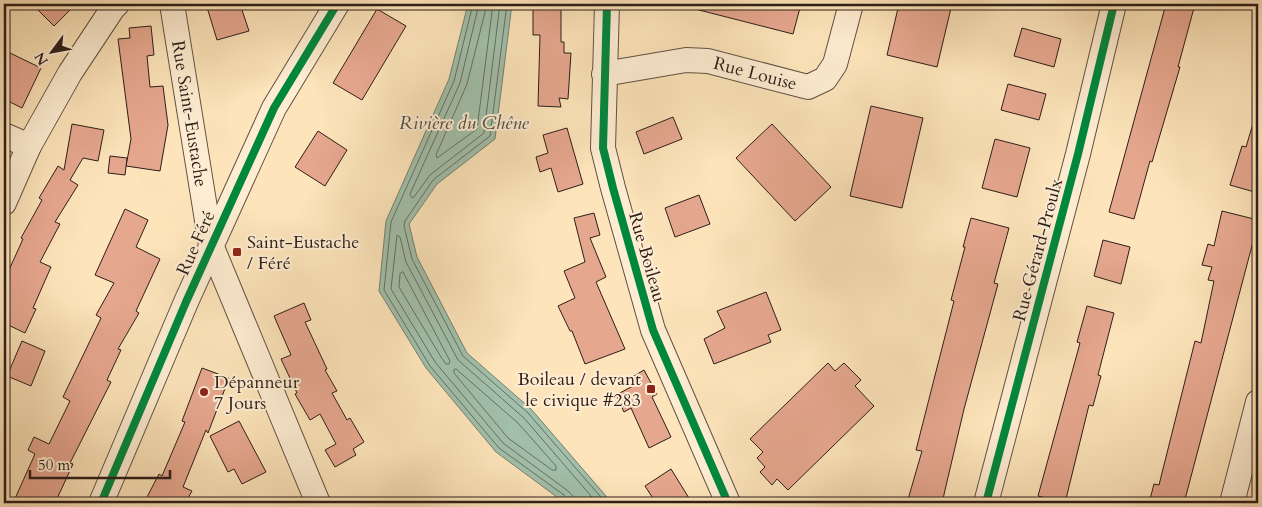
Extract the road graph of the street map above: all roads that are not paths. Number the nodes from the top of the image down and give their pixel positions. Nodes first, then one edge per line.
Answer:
1 (118, 4) edge
2 (172, 4) edge
3 (337, 4) edge
4 (607, 4) edge
5 (851, 4) edge
6 (1114, 4) edge
7 (604, 74) junction
8 (4, 135) edge
9 (29, 146) junction
10 (4, 203) edge
11 (211, 244) junction
12 (1258, 402) edge
13 (100, 503) edge
14 (318, 503) edge
15 (728, 503) edge
16 (986, 503) edge
17 (1232, 503) edge

1 - 9 street
2 - 11 street, Rue Saint-Eustache
3 - 11 street, Rue Féré
4 - 7 street, Rue Boileau
5 - 7 street, Rue Louise
6 - 16 street, Rue Gérard-Proulx
7 - 15 street, Rue Boileau
8 - 9 street
9 - 10 street
11 - 13 street, Rue Féré
11 - 14 street, Rue Saint-Eustache
12 - 17 street

